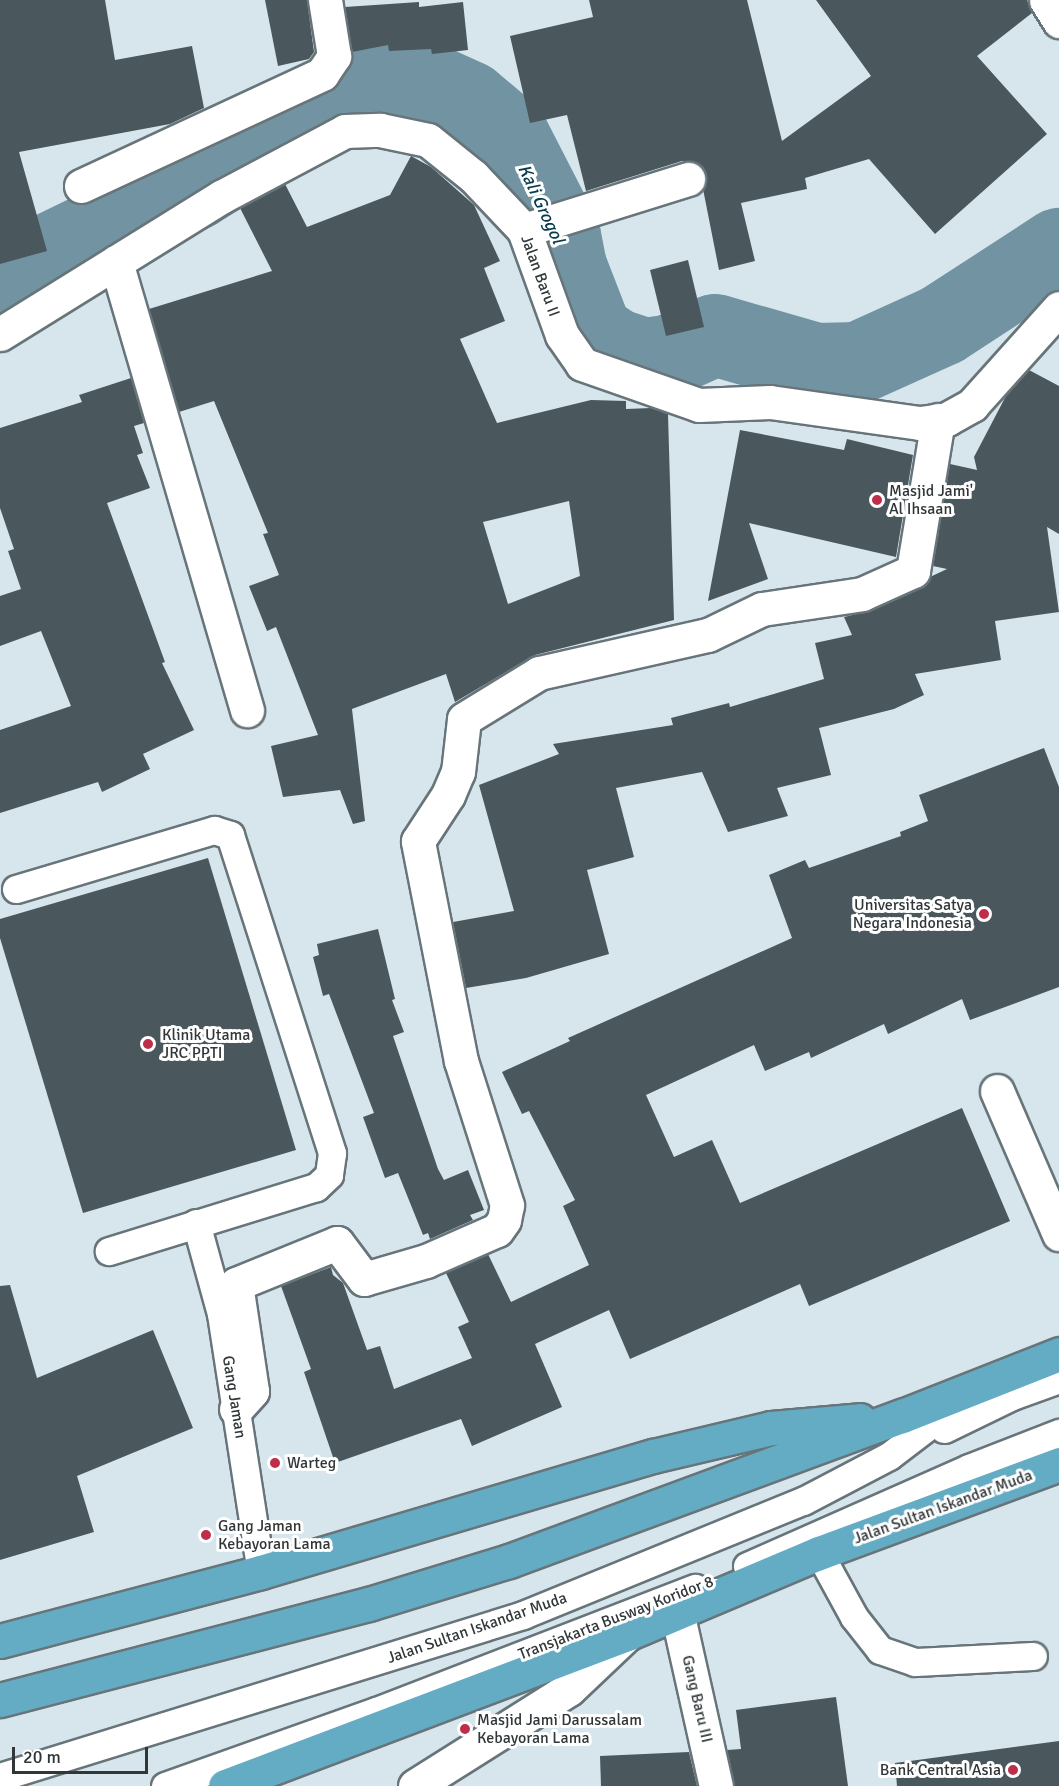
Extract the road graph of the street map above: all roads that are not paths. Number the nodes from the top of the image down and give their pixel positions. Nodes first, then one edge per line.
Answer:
1 (325, 0) edge
2 (1046, 0) edge
3 (1059, 21) edge
4 (688, 179) dead end
5 (81, 186) dead end
6 (537, 226) junction
7 (116, 262) junction
8 (1059, 308) edge
9 (0, 334) edge
10 (938, 420) junction
11 (247, 710) dead end
12 (16, 889) dead end
13 (997, 1091) dead end
14 (196, 1223) junction
15 (1059, 1234) edge
16 (109, 1251) dead end
17 (1059, 1354) edge
18 (1059, 1378) edge
19 (988, 1381) junction
20 (236, 1408) junction
21 (902, 1416) junction
22 (1059, 1433) edge
23 (889, 1456) junction
24 (1059, 1464) edge
25 (819, 1553) junction
26 (261, 1572) junction
27 (677, 1612) junction
28 (627, 1634) junction
29 (0, 1641) edge
30 (1033, 1656) dead end
31 (0, 1700) edge
32 (0, 1777) edge
33 (165, 1786) edge
34 (225, 1786) edge
35 (415, 1786) edge
36 (716, 1786) edge

1 - 5 street
2 - 3 street
4 - 6 street
6 - 7 street, Jalan Baru II
6 - 10 street, Jalan Baru II
7 - 9 street, Jalan Baru II
7 - 11 street
8 - 10 street, Jalan Baru II
10 - 20 street
12 - 14 lane
13 - 15 street
14 - 16 lane
14 - 20 lane, Gang Jaman
17 - 19 highway, Jalan Sultan Iskandar Muda
18 - 23 lane
19 - 21 highway, Jalan Sultan Iskandar Muda
19 - 23 lane, Jalan Sultan Iskandar Muda
20 - 26 lane, Gang Jaman
21 - 26 highway
21 - 31 highway, Jalan Sultan Iskandar Muda
22 - 33 lane, Transjakarta Busway Koridor 8
23 - 32 lane, Jalan Sultan Iskandar Muda
24 - 25 highway, Jalan Sultan Iskandar Muda
25 - 27 highway, Jalan Sultan Iskandar Muda
25 - 30 lane
26 - 29 highway
27 - 28 highway, Jalan Sultan Iskandar Muda
27 - 36 street, Gang Baru III
28 - 34 highway, Jalan Sultan Iskandar Muda
28 - 35 street, Jalan Sultan Iskandar Muda

